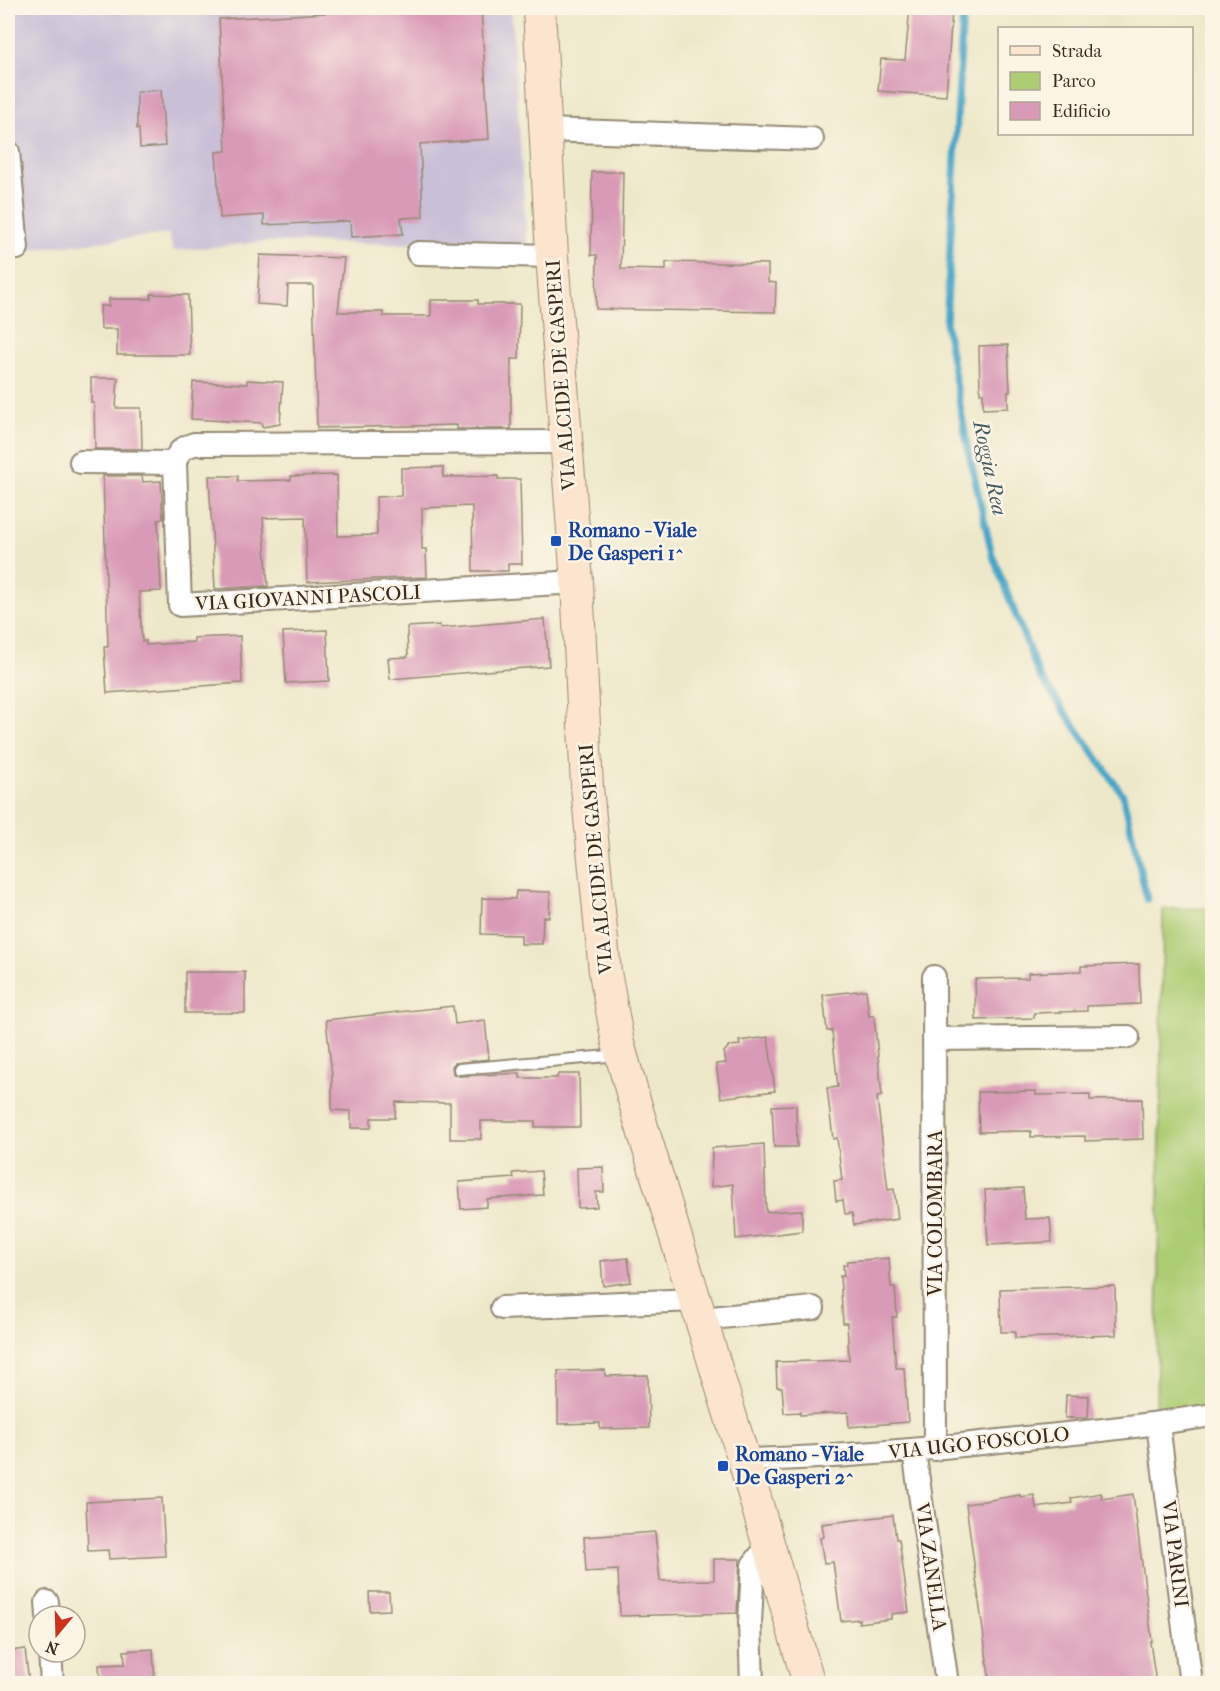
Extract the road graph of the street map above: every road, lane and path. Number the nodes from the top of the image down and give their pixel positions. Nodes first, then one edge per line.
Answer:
1 (539, 8) edge
2 (545, 130) junction
3 (812, 139) dead end
4 (8, 152) edge
5 (17, 248) dead end
6 (418, 253) dead end
7 (552, 256) junction
8 (567, 442) junction
9 (81, 462) dead end
10 (175, 463) junction
11 (577, 582) junction
12 (934, 977) dead end
13 (1128, 1037) dead end
14 (934, 1039) junction
15 (622, 1055) junction
16 (459, 1069) dead end
17 (502, 1308) dead end
18 (813, 1308) dead end
19 (698, 1310) junction
20 (1212, 1415) edge
21 (1158, 1424) junction
22 (924, 1450) junction
23 (744, 1460) junction
24 (769, 1551) junction
25 (51, 1664) edge
26 (52, 1683) edge
27 (752, 1683) edge
28 (809, 1683) edge
29 (947, 1683) edge
30 (1191, 1683) edge

1 - 2 main road, VIA ALCIDE DE GASPERI
2 - 3 street
2 - 7 main road, VIA ALCIDE DE GASPERI
4 - 5 street
6 - 7 street
7 - 8 main road, VIA ALCIDE DE GASPERI
8 - 10 street
8 - 11 main road, VIA ALCIDE DE GASPERI
9 - 10 street
10 - 11 street, VIA GIOVANNI PASCOLI
11 - 15 main road, VIA ALCIDE DE GASPERI
12 - 14 street, VIA COLOMBARA
13 - 14 street
14 - 22 street, VIA COLOMBARA
15 - 16 lane
15 - 19 main road, VIA ALCIDE DE GASPERI
17 - 19 street
18 - 19 street
19 - 23 main road, VIA ALCIDE DE GASPERI
20 - 21 street, VIA UGO FOSCOLO
21 - 22 street, VIA UGO FOSCOLO
21 - 30 street, VIA PARINI
22 - 23 street, VIA UGO FOSCOLO
22 - 29 street, VIA ZANELLA
23 - 24 main road, VIA ALCIDE DE GASPERI
24 - 27 street
24 - 28 main road, VIA ALCIDE DE GASPERI
25 - 26 street

